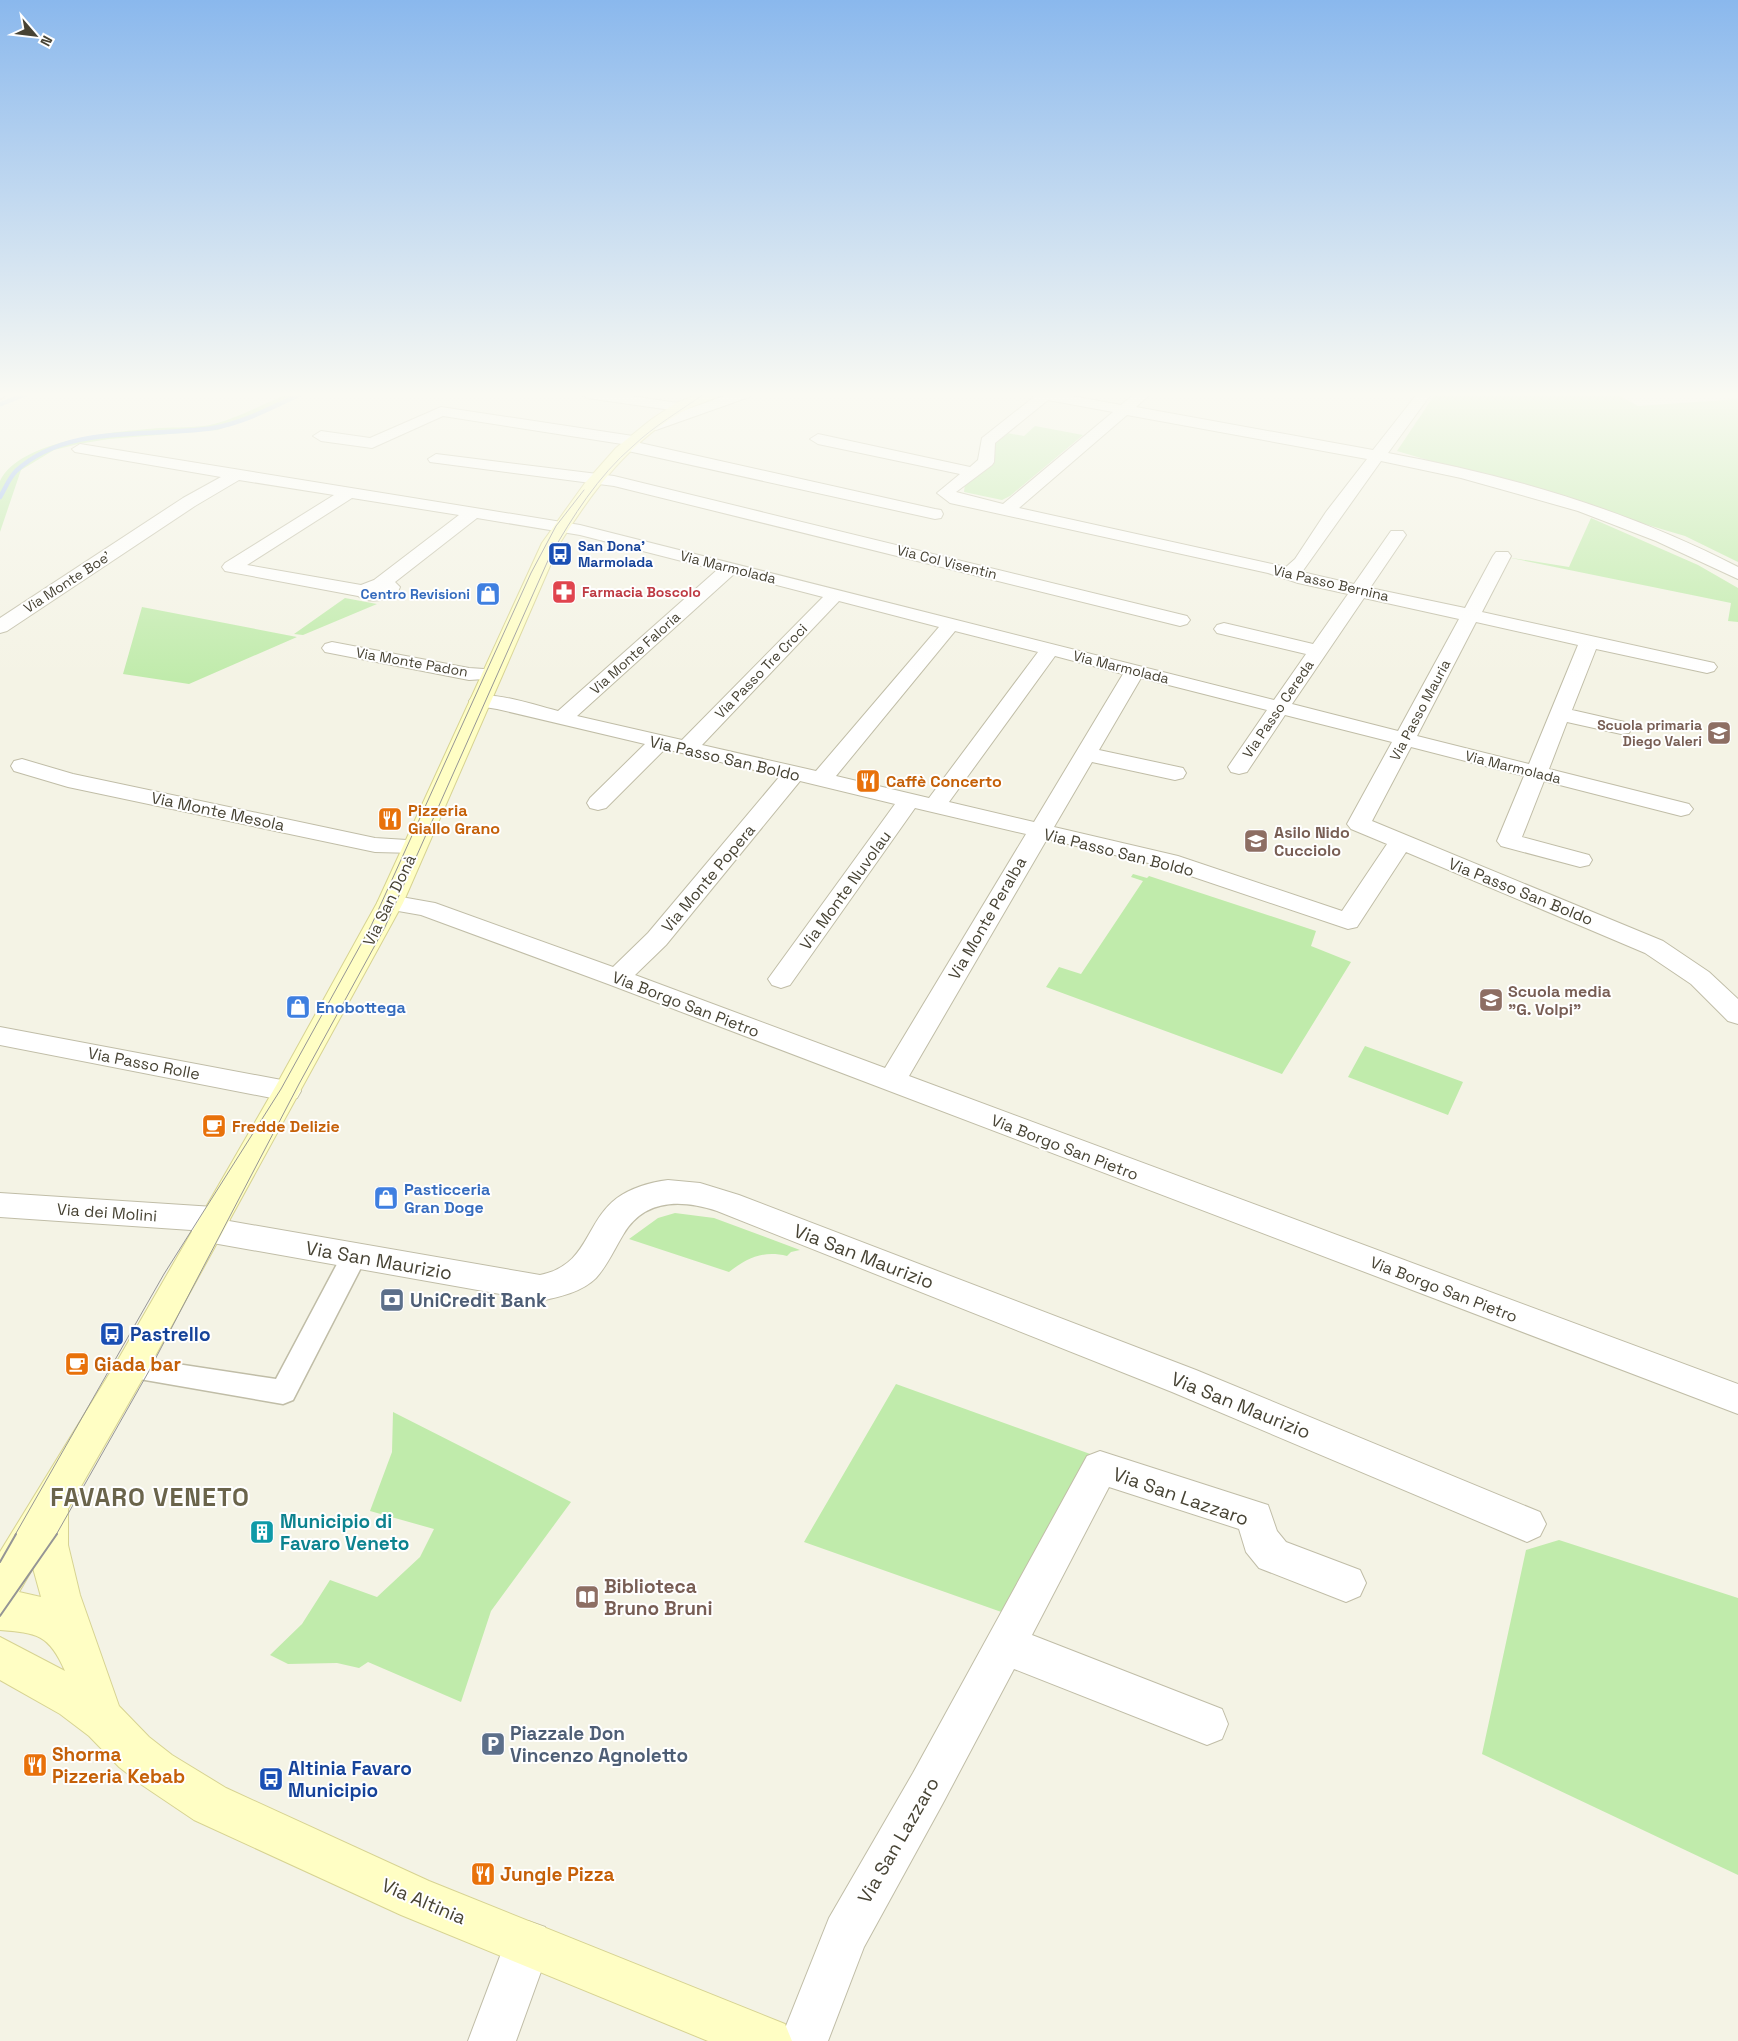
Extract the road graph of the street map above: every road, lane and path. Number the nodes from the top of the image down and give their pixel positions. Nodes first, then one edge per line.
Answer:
1 (211, 489) edge
2 (327, 489) edge
3 (589, 489) edge
4 (644, 489) edge
5 (827, 489) edge
6 (950, 489) edge
7 (1030, 489) edge
8 (1353, 489) edge
9 (1522, 489) edge
10 (349, 493) junction
11 (956, 499) junction
12 (1006, 510) junction
13 (473, 513) junction
14 (935, 514) junction
15 (920, 526) dead end
16 (561, 527) junction
17 (1397, 536) dead end
18 (905, 537) dead end
19 (890, 548) junction
20 (1502, 556) dead end
21 (730, 568) junction
22 (1290, 574) junction
23 (1738, 574) edge
24 (1358, 590) junction
25 (835, 594) junction
26 (1471, 615) junction
27 (1180, 620) dead end
28 (951, 624) junction
29 (0, 627) edge
30 (1224, 629) dead end
31 (1589, 641) junction
32 (332, 648) dead end
33 (1050, 649) junction
34 (1318, 651) junction
35 (1707, 667) dead end
36 (1135, 670) junction
37 (492, 674) junction
38 (479, 701) junction
39 (1279, 707) junction
40 (1560, 714) junction
41 (561, 719) junction
42 (1621, 728) dead end
43 (1404, 739) junction
44 (660, 742) junction
45 (686, 748) junction
46 (1084, 754) junction
47 (22, 766) dead end
48 (1239, 767) dead end
49 (1536, 772) junction
50 (1175, 773) dead end
51 (794, 774) junction
52 (821, 780) junction
53 (909, 801) junction
54 (598, 803) dead end
55 (934, 807) junction
56 (1680, 809) dead end
57 (1037, 832) junction
58 (1401, 842) junction
59 (415, 846) junction
60 (1580, 860) dead end
61 (390, 903) junction
62 (617, 978) junction
63 (781, 979) dead end
64 (1738, 1015) edge
65 (0, 1036) edge
66 (891, 1082) junction
67 (287, 1091) junction
68 (0, 1205) edge
69 (210, 1224) junction
70 (354, 1256) junction
71 (131, 1368) junction
72 (1738, 1399) edge
73 (52, 1504) junction
74 (1527, 1524) dead end
75 (1346, 1583) dead end
76 (0, 1588) edge
77 (0, 1611) edge
78 (1005, 1645) junction
79 (81, 1655) junction
80 (0, 1657) edge
81 (104, 1721) junction
82 (1207, 1724) dead end
83 (528, 1944) junction
84 (492, 2041) edge
85 (768, 2041) edge
86 (804, 2041) edge

1 - 29 street, Via Monte Boe'
2 - 10 street
3 - 16 main road, Via San Donà
4 - 19 street, Via Col Visentin
5 - 14 street
6 - 11 street
7 - 12 street
8 - 22 street
9 - 23 street
10 - 13 street
10 - 13 street
11 - 12 street, Via Passo Bernina
11 - 14 street
12 - 22 street, Via Passo Bernina
13 - 16 street
14 - 15 street
16 - 21 street, Via Marmolada
16 - 37 main road, Via San Donà
17 - 24 street, Via Passo Cereda
18 - 19 street
19 - 27 street, Via Col Visentin
20 - 26 street, Via Passo Mauria
21 - 25 street, Via Marmolada
21 - 41 street, Via Monte Faloria
22 - 24 street, Via Passo Bernina
24 - 26 street, Via Passo Bernina
24 - 34 street, Via Passo Cereda
25 - 28 street, Via Marmolada
25 - 45 street, Via Passo Tre Croci
26 - 31 street, Via Passo Bernina
26 - 43 street, Via Passo Mauria
28 - 33 street, Via Marmolada
28 - 52 street
30 - 34 street, Via Passo Cereda
31 - 35 street, Via Passo Bernina
31 - 40 street
32 - 37 street, Via Monte Padon
33 - 36 street, Via Marmolada
33 - 55 street
34 - 39 street, Via Passo Cereda
36 - 39 street, Via Marmolada
36 - 46 street, Via Monte Peralba
37 - 38 main road, Via San Donà
38 - 41 street, Via Passo San Boldo
38 - 59 main road, Via San Donà
39 - 43 street, Via Marmolada
39 - 48 street, Via Passo Cereda
40 - 42 street
40 - 49 street
41 - 44 street, Via Passo San Boldo
43 - 49 street, Via Marmolada
43 - 58 street, Via Passo Mauria
44 - 45 street, Via Passo San Boldo
44 - 54 street
45 - 51 street, Via Passo San Boldo
46 - 50 street
46 - 57 street, Via Monte Peralba
47 - 59 street, Via Monte Mesola
49 - 56 street, Via Marmolada
49 - 60 street
51 - 52 street, Via Passo San Boldo
51 - 62 street, Via Monte Popera
52 - 53 street, Via Passo San Boldo
53 - 55 street, Via Passo San Boldo
53 - 63 street, Via Monte Nuvolau
55 - 57 street, Via Passo San Boldo
57 - 58 street, Via Passo San Boldo
57 - 66 street, Via Monte Peralba
58 - 64 street, Via Passo San Boldo
59 - 61 main road, Via San Donà
61 - 62 street, Via Borgo San Pietro
61 - 67 main road, Via San Donà
62 - 66 street, Via Borgo San Pietro
65 - 67 street, Via Passo Rolle
66 - 72 street, Via Borgo San Pietro
67 - 69 main road, Via San Donà
68 - 69 street, Via dei Molini
69 - 70 street, Via San Maurizio
69 - 71 main road, Via San Donà
70 - 71 street
70 - 74 street, Via San Maurizio
71 - 73 main road, Via San Donà
73 - 76 main road, Via San Donà
73 - 79 main road
75 - 78 street, Via San Lazzaro
77 - 79 main road
78 - 82 street
78 - 86 street, Via San Lazzaro
79 - 81 main road
80 - 81 main road
81 - 83 main road, Via Altinia
83 - 84 street
83 - 85 main road, Via Altinia

